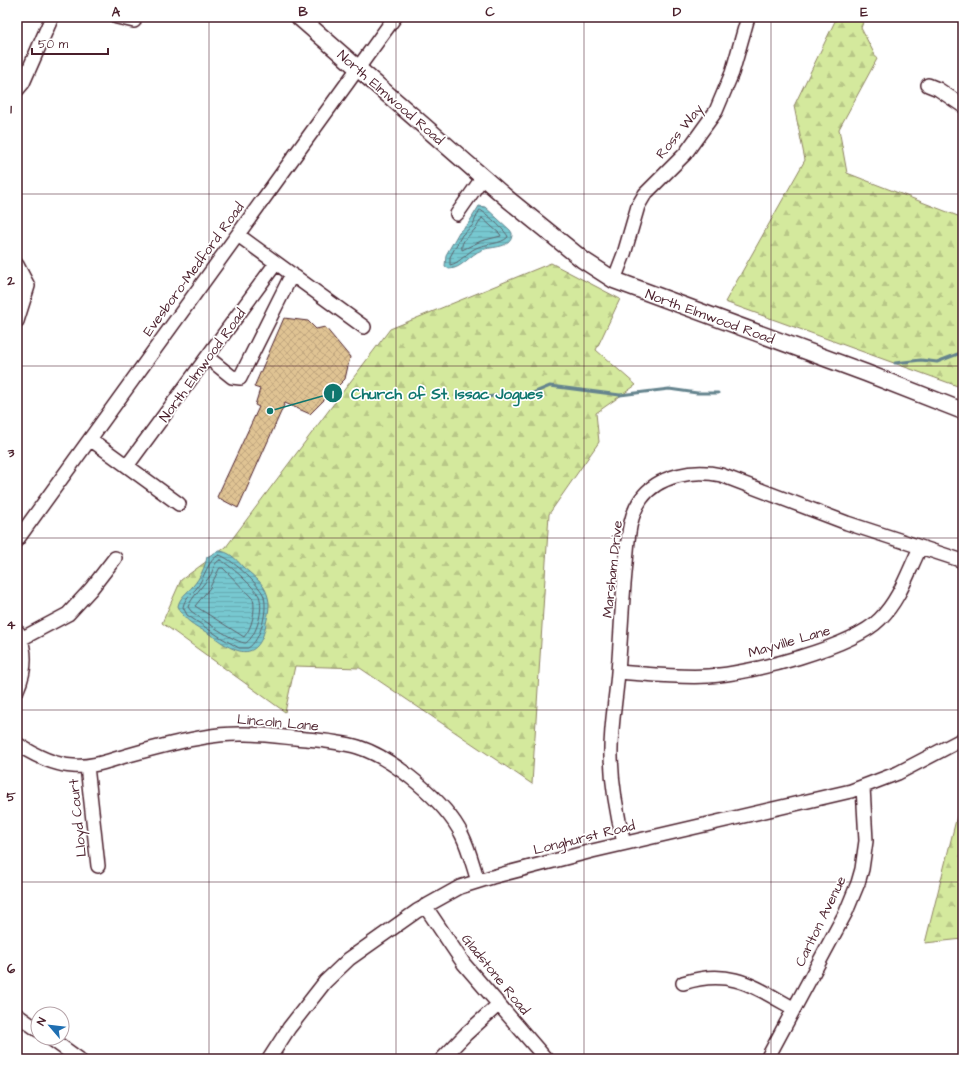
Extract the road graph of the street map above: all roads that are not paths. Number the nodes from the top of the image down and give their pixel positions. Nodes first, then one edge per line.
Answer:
1 (52, 17) edge
2 (117, 17) edge
3 (298, 17) edge
4 (395, 17) edge
5 (748, 17) edge
6 (134, 21) dead end
7 (358, 68) junction
8 (928, 84) dead end
9 (17, 90) edge
10 (963, 106) edge
11 (483, 177) junction
12 (457, 214) dead end
13 (238, 235) junction
14 (276, 263) junction
15 (17, 265) edge
16 (292, 274) junction
17 (614, 280) junction
18 (17, 321) edge
19 (364, 327) dead end
20 (208, 357) junction
21 (963, 411) edge
22 (90, 439) junction
23 (127, 466) junction
24 (179, 504) dead end
25 (17, 540) edge
26 (920, 548) junction
27 (115, 558) dead end
28 (963, 561) edge
29 (19, 635) edge
30 (618, 672) junction
31 (17, 690) edge
32 (963, 739) edge
33 (17, 744) edge
34 (87, 766) junction
35 (863, 787) junction
36 (624, 843) junction
37 (98, 866) dead end
38 (478, 881) junction
39 (425, 906) junction
40 (683, 984) dead end
41 (499, 1004) junction
42 (793, 1008) junction
43 (17, 1015) edge
44 (30, 1024) edge
45 (61, 1046) edge
46 (79, 1059) edge
47 (269, 1059) edge
48 (442, 1059) edge
49 (546, 1059) edge
50 (767, 1059) edge

1 - 9 street
2 - 6 street
3 - 7 main road, North Elmwood Road
4 - 7 street, Evesboro-Medford Road
5 - 17 street, Ross Way
7 - 11 main road, North Elmwood Road
7 - 13 street, Evesboro-Medford Road
8 - 10 street
11 - 12 street
11 - 17 main road, North Elmwood Road
13 - 14 street
13 - 22 street, Evesboro-Medford Road
14 - 16 street
14 - 20 street, North Elmwood Road
15 - 18 street
16 - 19 street
16 - 20 street
17 - 21 main road, North Elmwood Road
20 - 23 street, North Elmwood Road
22 - 23 street
22 - 25 street, Evesboro-Medford Road
23 - 24 street
26 - 28 street, Marsham Drive
26 - 30 street, Mayville Lane
26 - 30 street, Marsham Drive
27 - 29 street
29 - 31 street
30 - 36 street, Marsham Drive
32 - 35 street, Longhurst Road
33 - 34 street, Lincoln Lane
34 - 37 street, Lloyd Court
34 - 38 street, Lincoln Lane
35 - 36 street, Longhurst Road
35 - 42 street, Carlton Avenue
36 - 38 street, Longhurst Road
38 - 39 street, Longhurst Road
39 - 41 street, Gladstone Road
39 - 47 street, Longhurst Road
40 - 42 street
41 - 48 street
41 - 49 street, Gladstone Road
42 - 50 street, Carlton Avenue
43 - 44 street
45 - 46 street

